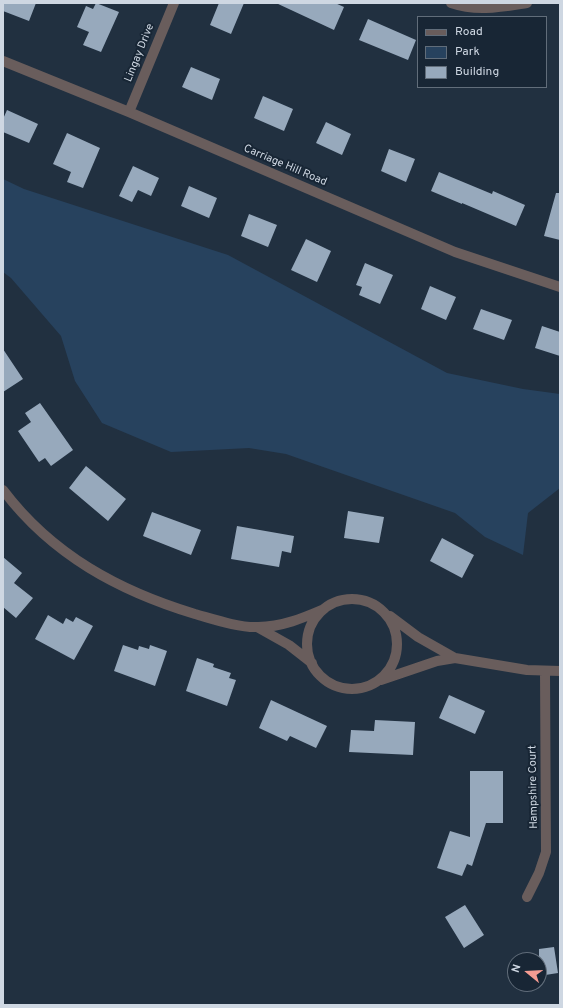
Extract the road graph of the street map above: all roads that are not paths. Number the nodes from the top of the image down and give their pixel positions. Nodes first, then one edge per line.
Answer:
1 (174, 3) edge
2 (451, 3) edge
3 (527, 3) edge
4 (3, 62) edge
5 (129, 112) junction
6 (560, 287) edge
7 (3, 490) edge
8 (324, 609) junction
9 (382, 610) junction
10 (257, 627) junction
11 (455, 658) junction
12 (312, 664) junction
13 (560, 671) edge
14 (545, 672) junction
15 (376, 682) junction
16 (527, 897) dead end

1 - 5 street, Lingay Drive
2 - 3 street
4 - 5 street, Carriage Hill Road
5 - 6 street, Carriage Hill Road
7 - 10 street
8 - 9 street
8 - 10 street
8 - 12 street
9 - 11 street
9 - 15 street
10 - 12 street
11 - 14 street
11 - 15 street
12 - 15 street
13 - 14 street
14 - 16 street, Hampshire Court

